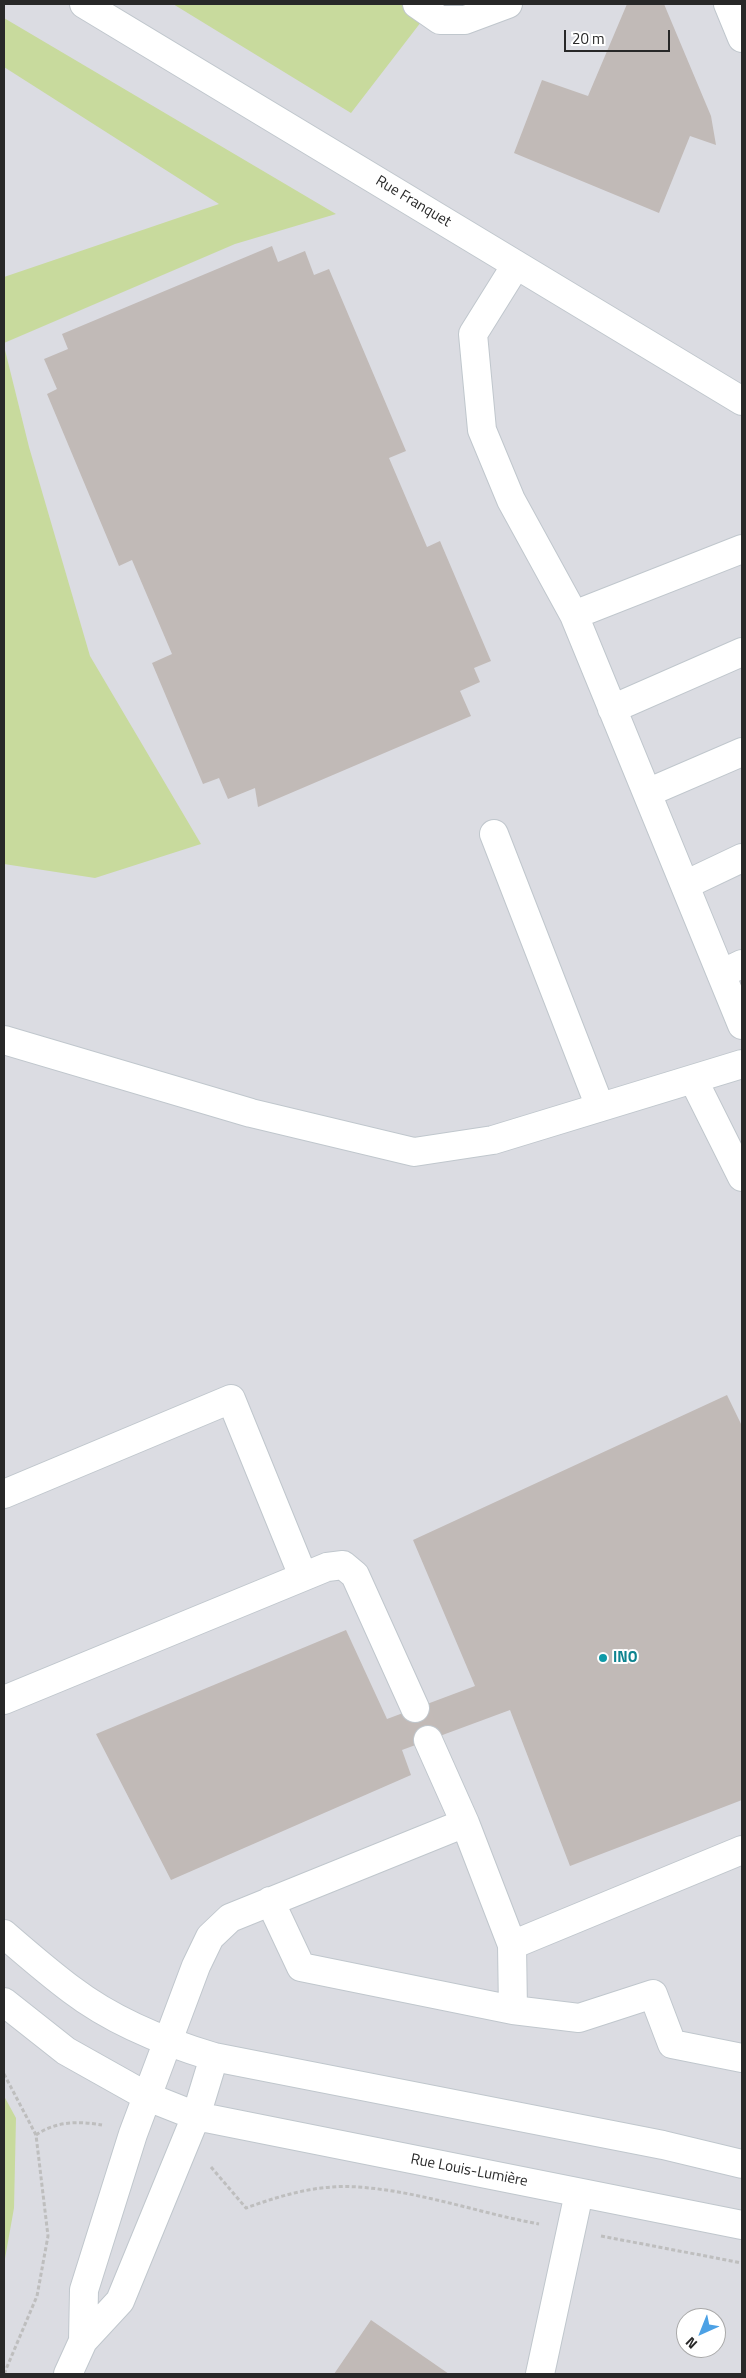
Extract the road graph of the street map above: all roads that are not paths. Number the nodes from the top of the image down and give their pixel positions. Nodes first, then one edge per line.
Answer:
1 (84, 4) edge
2 (417, 4) edge
3 (508, 4) edge
4 (728, 4) edge
5 (742, 38) edge
6 (516, 264) junction
7 (742, 401) edge
8 (742, 549) edge
9 (574, 615) junction
10 (742, 652) edge
11 (612, 709) junction
12 (742, 752) edge
13 (647, 793) junction
14 (494, 834) dead end
15 (742, 858) edge
16 (685, 885) junction
17 (732, 969) edge
18 (742, 1025) edge
19 (4, 1040) edge
20 (742, 1064) edge
21 (693, 1079) junction
22 (600, 1107) junction
23 (742, 1177) edge
24 (4, 1494) edge
25 (303, 1576) junction
26 (4, 1700) edge
27 (415, 1708) tunnel mouth
28 (428, 1740) tunnel mouth
29 (465, 1823) junction
30 (742, 1850) edge
31 (270, 1901) junction
32 (4, 1934) edge
33 (512, 1945) junction
34 (4, 2002) edge
35 (513, 2010) junction
36 (169, 2043) junction
37 (214, 2057) junction
38 (742, 2058) edge
39 (148, 2097) junction
40 (196, 2116) junction
41 (742, 2164) edge
42 (579, 2193) junction
43 (742, 2225) edge
44 (83, 2341) junction
45 (68, 2374) edge
46 (540, 2374) edge

1 - 6 street, Rue Franquet
2 - 3 street
4 - 5 street
6 - 7 street, Rue Franquet
6 - 9 street
8 - 9 street
9 - 11 street
10 - 11 street
11 - 13 street
12 - 13 street
13 - 16 street
14 - 22 street
15 - 16 street
16 - 17 street
17 - 18 street
19 - 22 street
20 - 21 street
21 - 22 street
21 - 23 street
24 - 25 street
25 - 26 street
25 - 27 street
28 - 29 street
29 - 31 street
29 - 33 street
30 - 33 street
31 - 35 street
31 - 36 street
32 - 36 street
33 - 35 street
34 - 39 street, Rue Louis-Lumière
35 - 38 street
36 - 37 street
36 - 39 street
37 - 40 street
37 - 41 street
39 - 40 street, Rue Louis-Lumière
39 - 44 street
40 - 42 street, Rue Louis-Lumière
40 - 44 street
42 - 43 street, Rue Louis-Lumière
42 - 46 street
44 - 45 street

